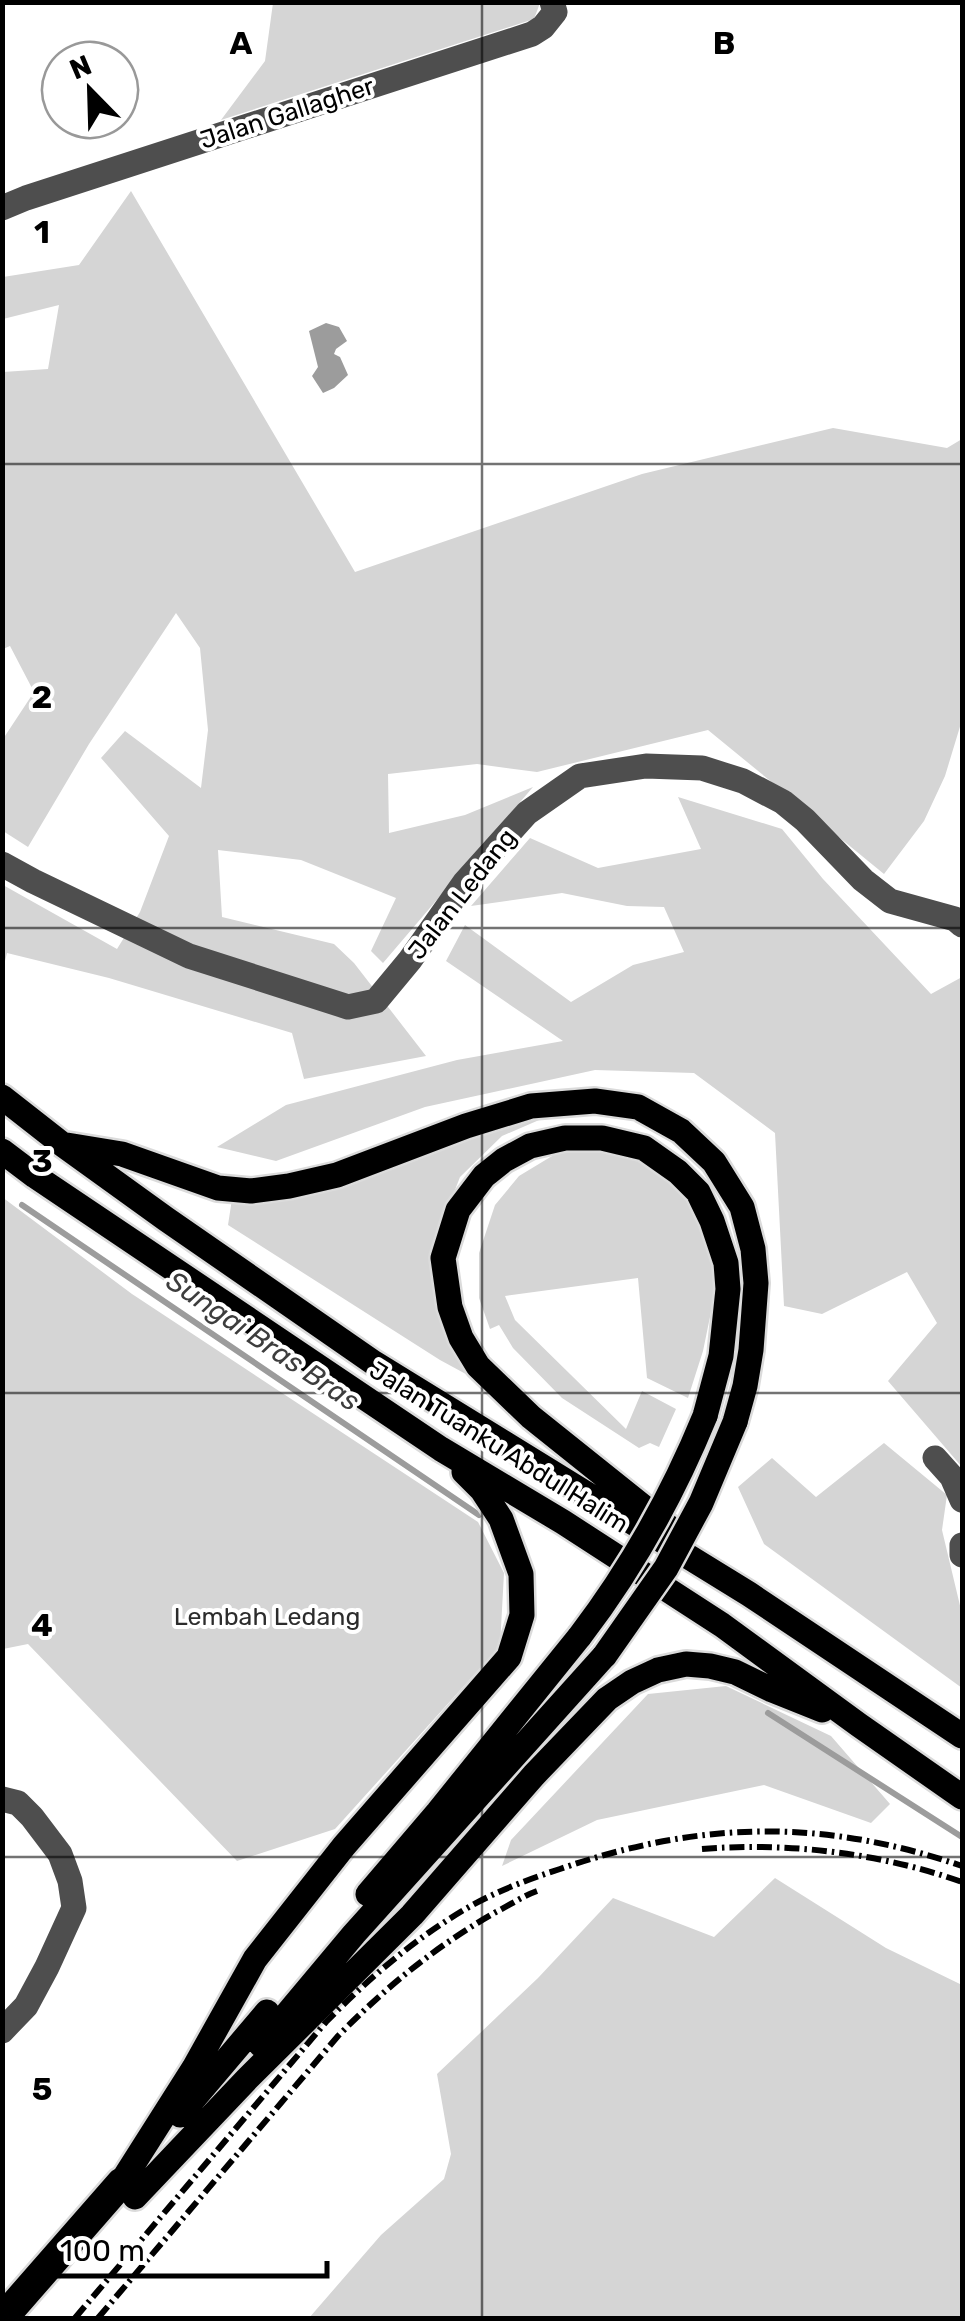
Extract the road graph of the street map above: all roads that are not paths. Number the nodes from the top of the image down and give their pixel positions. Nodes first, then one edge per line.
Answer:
1 (552, 2) edge
2 (2, 208) edge
3 (2, 864) edge
4 (962, 925) edge
5 (2, 1098) edge
6 (62, 1144) junction
7 (2, 1151) edge
8 (441, 1450) junction
9 (935, 1458) dead end
10 (962, 1500) edge
11 (962, 1546) edge
12 (962, 1555) edge
13 (750, 1594) junction
14 (859, 1725) junction
15 (962, 1736) edge
16 (962, 1796) edge
17 (2, 1799) edge
18 (2, 2030) edge
19 (128, 2190) junction
20 (4, 2318) edge
21 (29, 2318) edge

1 - 2 street, Jalan Gallagher
3 - 4 street, Jalan Ledang
5 - 6 main road, Jalan Tuanku Abdul Halim
6 - 13 main road, Jalan Tuanku Abdul Halim
6 - 19 main road, bridge
7 - 8 main road, Jalan Tuanku Abdul Halim
8 - 14 main road, Jalan Tuanku Abdul Halim
8 - 19 main road
9 - 10 street
11 - 12 street
13 - 15 main road, Jalan Tuanku Abdul Halim
13 - 19 main road, bridge
14 - 16 main road, Jalan Tuanku Abdul Halim
14 - 19 main road
17 - 18 street
19 - 20 highway
19 - 21 highway

